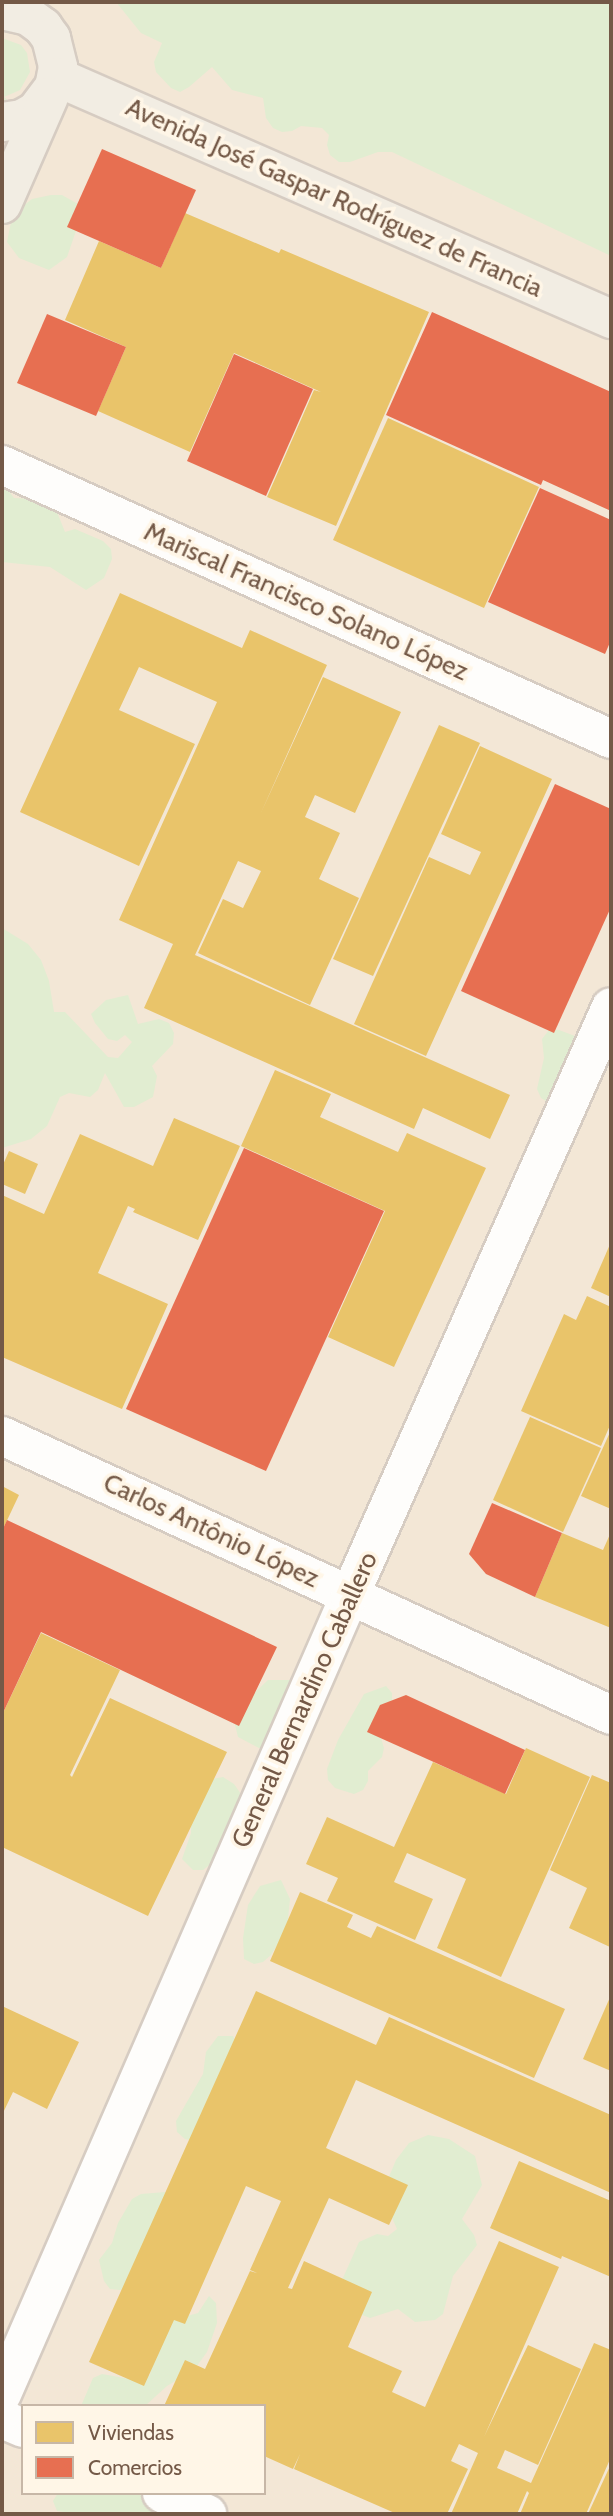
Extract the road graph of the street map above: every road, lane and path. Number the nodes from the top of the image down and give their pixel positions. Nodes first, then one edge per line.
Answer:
1 (56, 2) edge
2 (2, 10) edge
3 (56, 77) junction
4 (2, 122) edge
5 (2, 204) edge
6 (611, 319) edge
7 (2, 465) edge
8 (611, 739) edge
9 (611, 1007) edge
10 (2, 1436) edge
11 (350, 1595) junction
12 (611, 1715) edge
13 (2, 2394) edge
14 (2, 2419) edge
15 (21, 2427) edge
16 (166, 2495) edge
17 (207, 2514) edge

1 - 3 main road
2 - 3 main road
3 - 4 main road
3 - 5 main road
3 - 6 main road, Avenida José Gaspar Rodríguez de Francia
7 - 8 street, Mariscal Francisco Solano López
9 - 11 street, General Bernardino Caballero
10 - 11 street, Carlos Antônio López
11 - 12 street, Carlos Antônio López
11 - 13 street, General Bernardino Caballero
14 - 15 street
16 - 17 street

